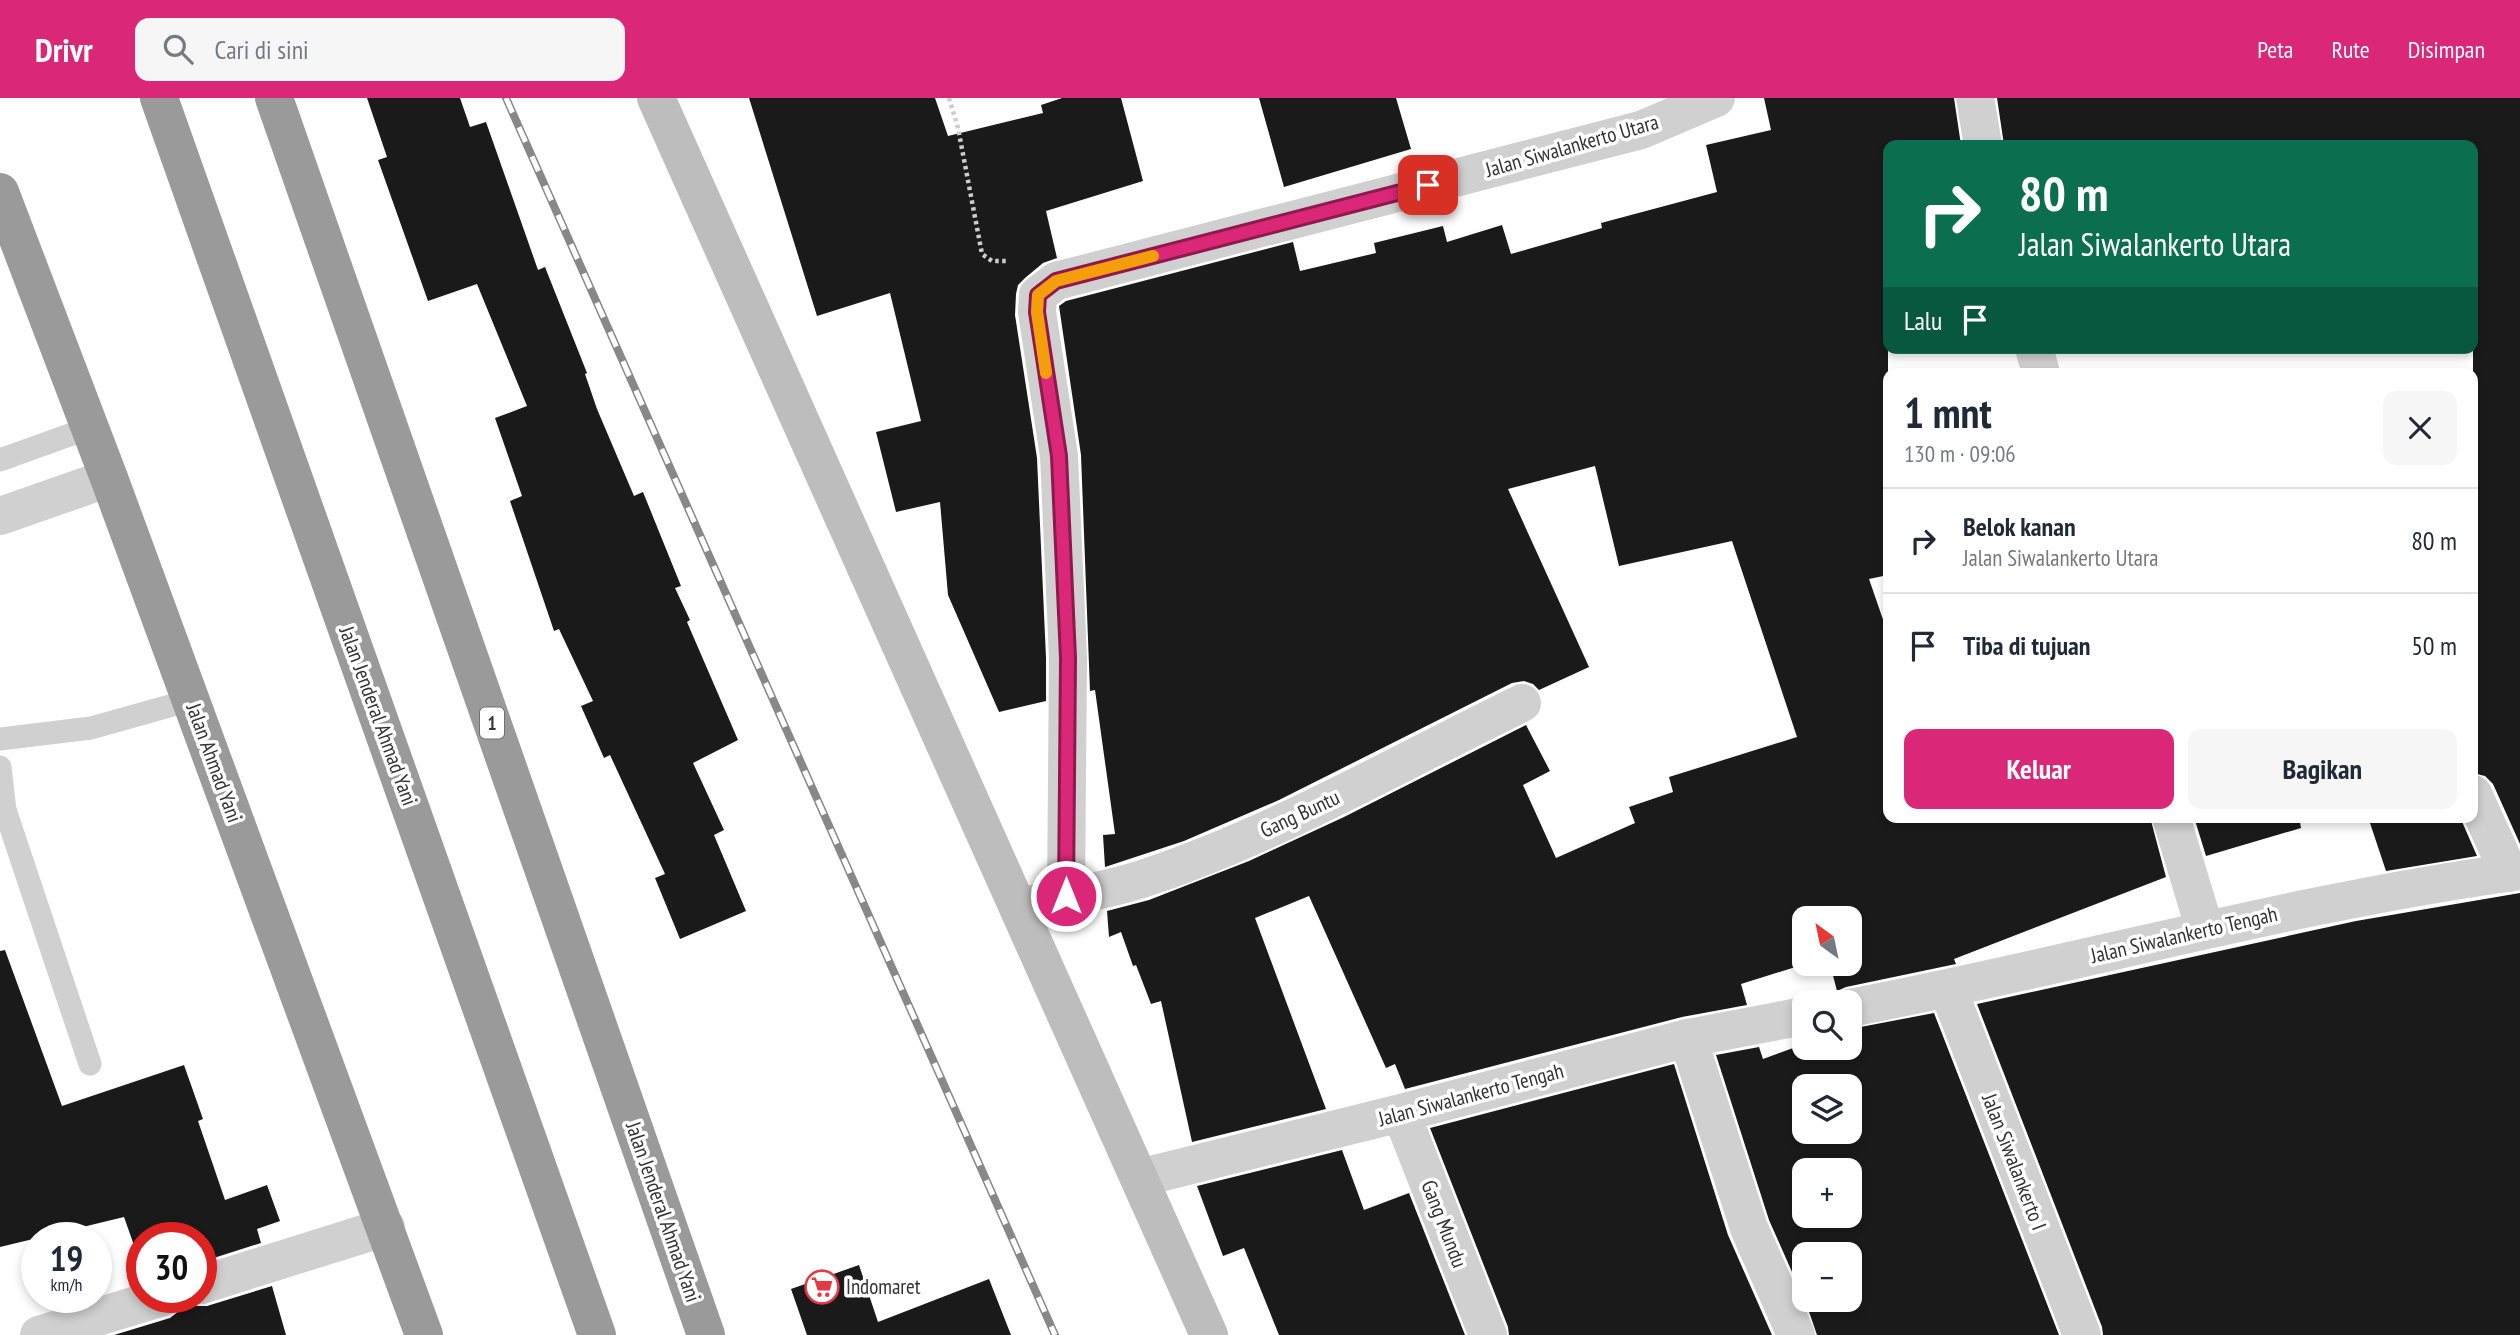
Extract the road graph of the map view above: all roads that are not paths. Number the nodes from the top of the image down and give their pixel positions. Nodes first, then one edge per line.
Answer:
1 (159, 98) edge
2 (656, 98) edge
3 (1716, 98) edge
4 (1975, 98) edge
5 (277, 105) edge
6 (1982, 140) edge
7 (0, 192) edge
8 (9, 238) edge
9 (89, 428) junction
10 (0, 460) edge
11 (108, 478) junction
12 (0, 516) edge
13 (191, 700) junction
14 (1522, 704) dead end
15 (0, 739) edge
16 (0, 767) edge
17 (2478, 804) edge
18 (2173, 823) edge
19 (2514, 872) edge
20 (1066, 896) junction
21 (1018, 907) junction
22 (2205, 930) junction
23 (1948, 989) junction
24 (1862, 1006) edge
25 (1792, 1018) edge
26 (1688, 1038) junction
27 (90, 1063) dead end
28 (1401, 1113) junction
29 (1139, 1178) junction
30 (386, 1227) junction
31 (217, 1280) edge
32 (126, 1308) edge
33 (40, 1335) edge
34 (424, 1335) edge
35 (597, 1335) edge
36 (706, 1335) edge
37 (1209, 1335) edge
38 (1488, 1335) edge
39 (1796, 1335) edge
40 (2082, 1335) edge

1 - 35 highway, Jalan Jenderal Ahmad Yani
2 - 21 street
3 - 20 street, Jalan Siwalankerto Utara
4 - 6 street
5 - 36 highway, Jalan Jenderal Ahmad Yani / 1
7 - 8 highway, Jalan Ahmad Yani
8 - 9 highway, Jalan Ahmad Yani
9 - 10 lane
9 - 11 highway, Jalan Ahmad Yani
11 - 12 street
11 - 13 highway, Jalan Ahmad Yani
13 - 15 lane
13 - 30 highway, Jalan Ahmad Yani
14 - 20 street, Gang Buntu
16 - 27 lane
17 - 19 street
18 - 22 street
19 - 22 street, Jalan Siwalankerto Tengah
20 - 21 street, Gang Buntu
21 - 29 street
22 - 23 street, Jalan Siwalankerto Tengah
23 - 24 street, Jalan Siwalankerto Tengah
23 - 40 street, Jalan Siwalankerto I
25 - 26 street, Jalan Siwalankerto Tengah
26 - 28 street, Jalan Siwalankerto Tengah
26 - 39 street
28 - 29 street, Jalan Siwalankerto Tengah
28 - 38 street, Gang Mundu
29 - 37 street
30 - 31 street
30 - 34 highway, Jalan Ahmad Yani
32 - 33 street

